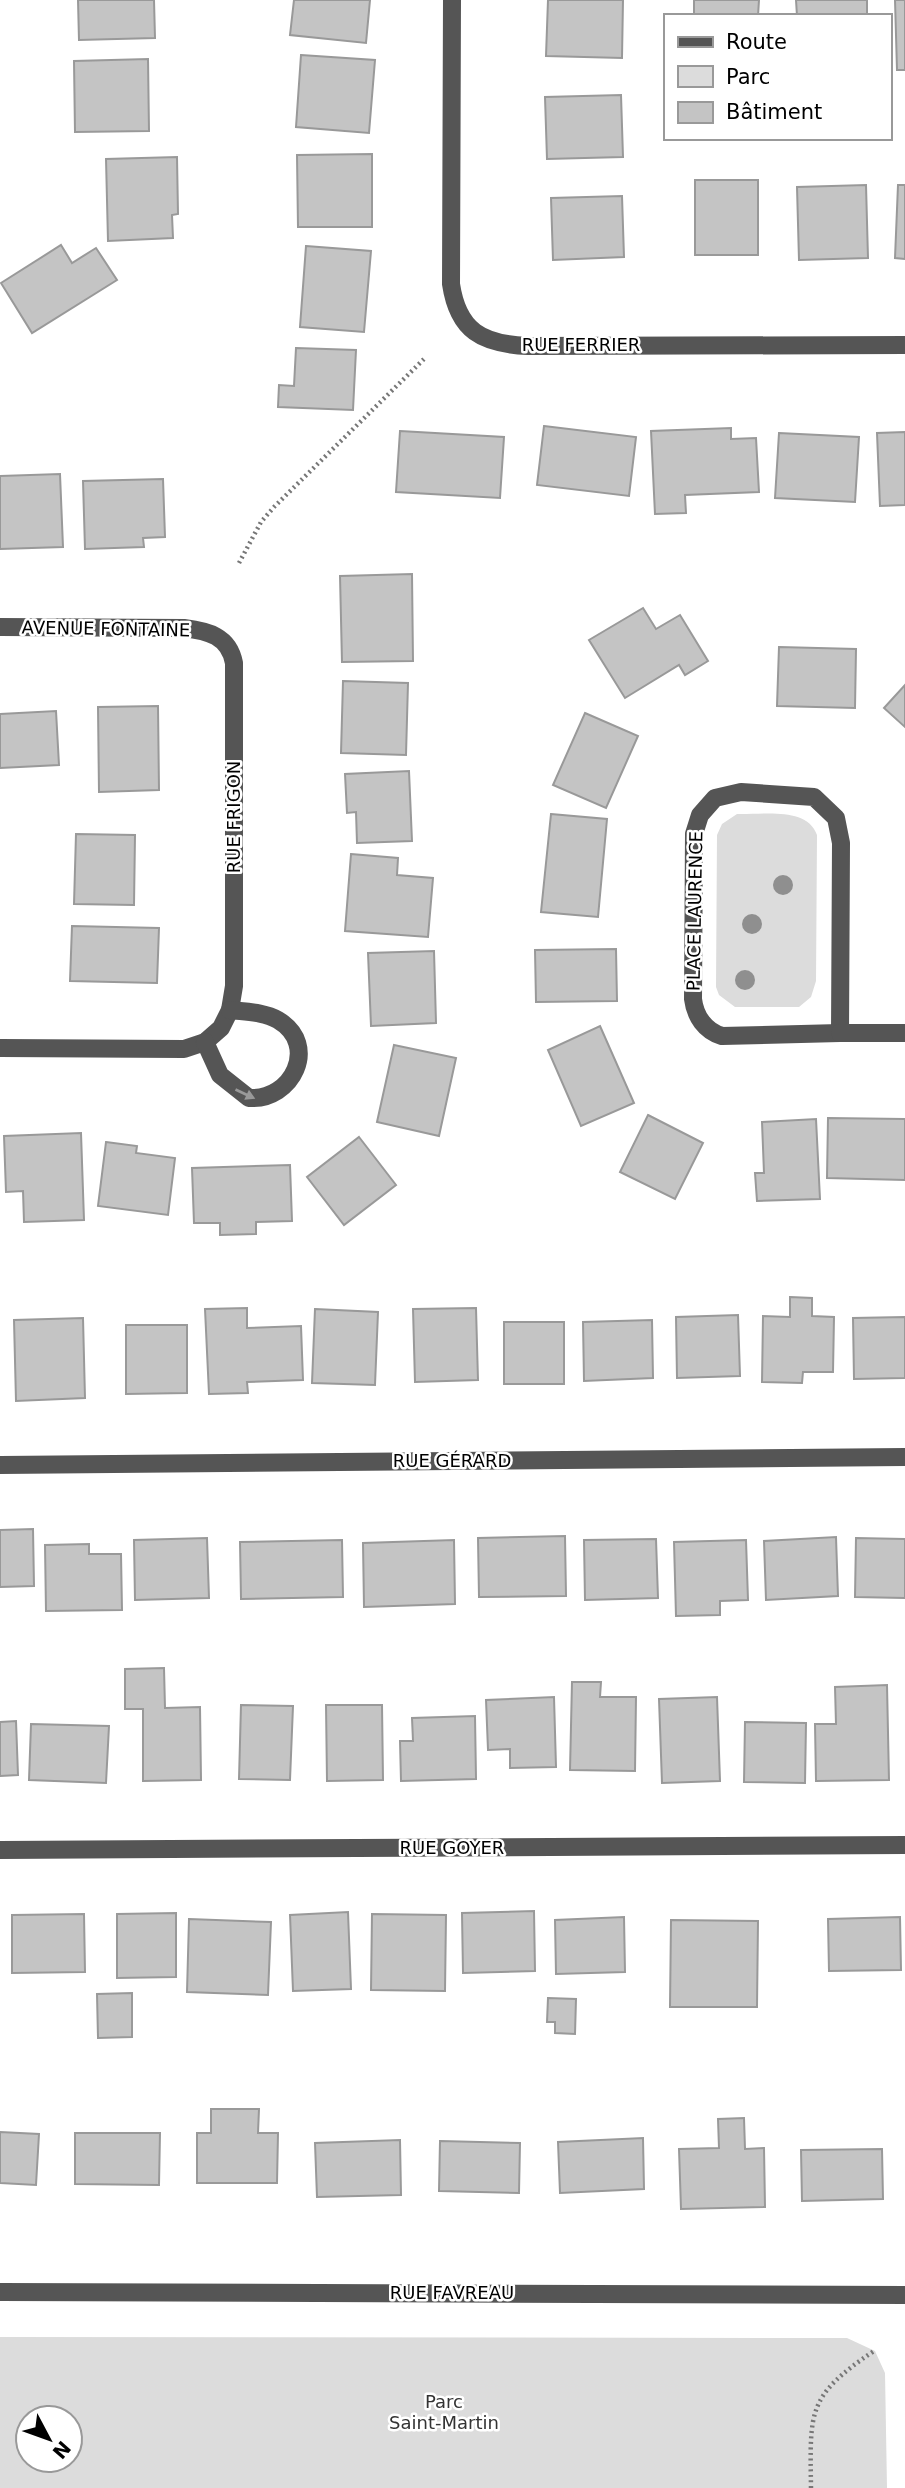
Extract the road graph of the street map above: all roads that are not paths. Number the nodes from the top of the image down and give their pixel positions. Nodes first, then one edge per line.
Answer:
1 (452, 0) edge
2 (905, 345) edge
3 (0, 627) edge
4 (212, 634) joint
5 (230, 1010) junction
6 (840, 1033) junction
7 (905, 1033) edge
8 (205, 1042) junction
9 (0, 1048) edge
10 (905, 1457) edge
11 (0, 1465) edge
12 (905, 1845) edge
13 (0, 1850) edge
14 (0, 2292) edge
15 (905, 2295) edge

1 - 2 street, RUE FERRIER
3 - 4 street, AVENUE FONTAINE
4 - 5 street, RUE FRIGON
5 - 8 street
8 -> 5 street
6 - 6 street, PLACE LAURENCE
6 - 7 street, PLACE LAURENCE
8 - 9 street
10 - 11 street, RUE GÉRARD
12 - 13 street, RUE GOYER
14 - 15 street, RUE FAVREAU

